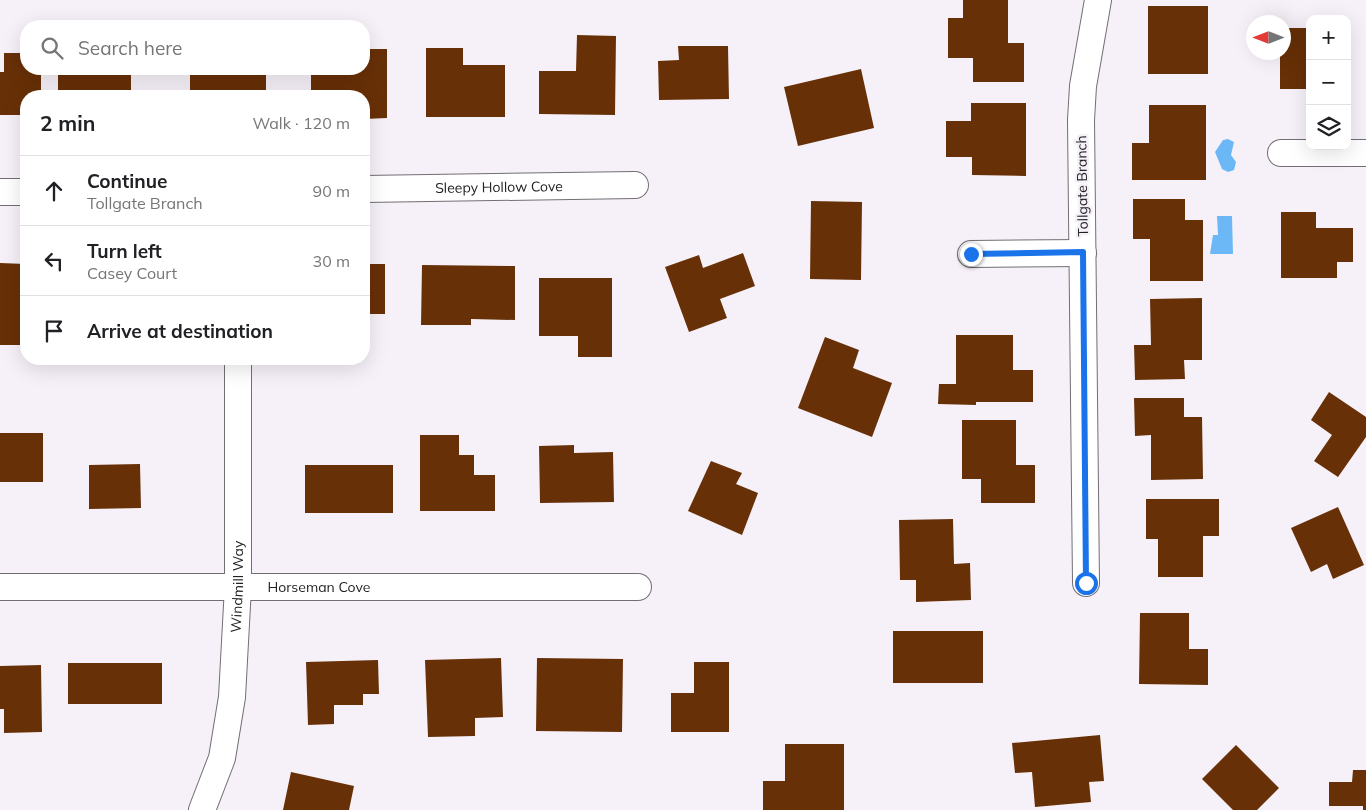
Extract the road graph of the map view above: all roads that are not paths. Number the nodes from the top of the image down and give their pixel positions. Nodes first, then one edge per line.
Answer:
1 (1098, 0) edge
2 (1282, 153) dead end
3 (1366, 153) edge
4 (635, 185) dead end
5 (370, 189) edge
6 (0, 192) edge
7 (20, 192) edge
8 (1083, 252) junction
9 (971, 254) dead end
10 (238, 365) edge
11 (1086, 583) dead end
12 (0, 587) edge
13 (238, 587) junction
14 (638, 587) dead end
15 (202, 810) edge

1 - 8 street, Tollgate Branch
2 - 3 street
4 - 5 street, Sleepy Hollow Cove
6 - 7 street
8 - 9 street
8 - 11 street, Tollgate Branch
10 - 13 street, Windmill Way
12 - 13 street, Horseman Cove
13 - 14 street, Horseman Cove
13 - 15 street, Windmill Way

